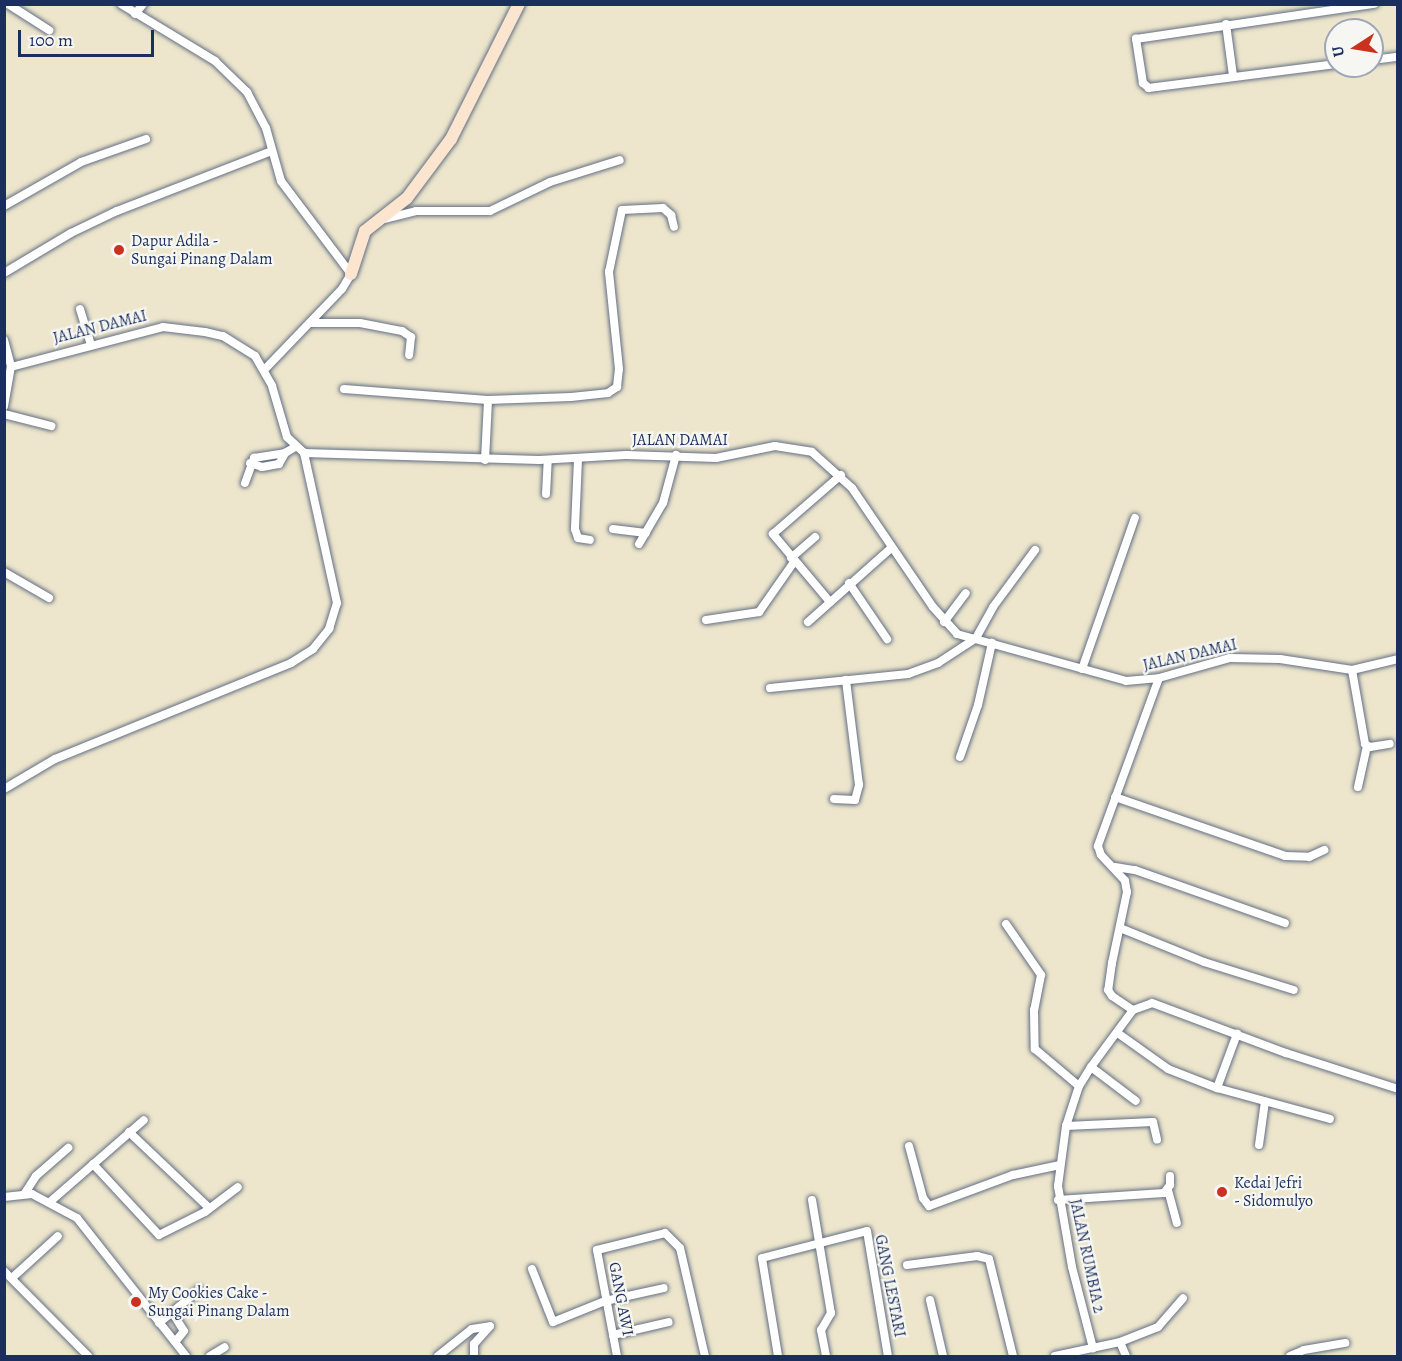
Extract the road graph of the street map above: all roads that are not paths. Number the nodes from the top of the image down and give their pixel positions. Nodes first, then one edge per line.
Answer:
1 (8, 4) edge
2 (121, 4) edge
3 (142, 4) edge
4 (519, 4) edge
5 (1374, 4) edge
6 (135, 14) junction
7 (1226, 24) junction
8 (49, 30) dead end
9 (1324, 65) edge
10 (1233, 76) junction
11 (146, 139) dead end
12 (272, 151) junction
13 (620, 160) dead end
14 (4, 206) edge
15 (384, 219) junction
16 (674, 227) dead end
17 (4, 273) edge
18 (351, 274) junction
19 (80, 309) dead end
20 (310, 323) junction
21 (4, 340) edge
22 (91, 345) junction
23 (6, 355) edge
24 (409, 355) dead end
25 (11, 367) junction
26 (264, 370) junction
27 (344, 389) dead end
28 (488, 400) junction
29 (4, 406) edge
30 (4, 414) edge
31 (51, 426) dead end
32 (295, 447) junction
33 (304, 453) junction
34 (676, 455) junction
35 (578, 459) junction
36 (485, 460) junction
37 (548, 460) junction
38 (841, 475) junction
39 (245, 483) dead end
40 (546, 494) dead end
41 (1135, 518) dead end
42 (613, 529) dead end
43 (646, 533) junction
44 (815, 537) dead end
45 (590, 540) dead end
46 (639, 544) dead end
47 (891, 548) junction
48 (1035, 550) dead end
49 (793, 560) junction
50 (4, 572) edge
51 (849, 583) junction
52 (966, 593) dead end
53 (49, 598) dead end
54 (830, 602) junction
55 (706, 620) dead end
56 (808, 622) dead end
57 (944, 622) junction
58 (976, 638) junction
59 (887, 639) dead end
60 (992, 643) junction
61 (1398, 659) edge
62 (1082, 669) junction
63 (1352, 670) junction
64 (1159, 678) junction
65 (846, 680) junction
66 (770, 688) dead end
67 (1390, 744) dead end
68 (1367, 746) junction
69 (960, 757) dead end
70 (1358, 787) dead end
71 (4, 789) edge
72 (1115, 797) junction
73 (834, 799) dead end
74 (1324, 850) dead end
75 (1115, 867) junction
76 (1286, 923) dead end
77 (1006, 924) dead end
78 (1120, 928) junction
79 (1294, 990) dead end
80 (1133, 1010) junction
81 (1119, 1034) junction
82 (1237, 1034) junction
83 (1091, 1067) junction
84 (1079, 1086) junction
85 (1217, 1088) junction
86 (1398, 1089) edge
87 (1136, 1101) dead end
88 (1265, 1101) junction
89 (1330, 1119) dead end
90 (144, 1120) dead end
91 (1066, 1126) junction
92 (129, 1132) junction
93 (1157, 1140) dead end
94 (1259, 1145) dead end
95 (909, 1146) dead end
96 (68, 1148) dead end
97 (93, 1164) junction
98 (1060, 1165) junction
99 (1170, 1176) dead end
100 (238, 1187) dead end
101 (1168, 1190) junction
102 (25, 1193) junction
103 (4, 1197) edge
104 (812, 1200) dead end
105 (1058, 1200) junction
106 (51, 1201) junction
107 (209, 1208) junction
108 (1177, 1223) dead end
109 (58, 1236) dead end
110 (820, 1244) junction
111 (907, 1265) dead end
112 (532, 1269) dead end
113 (4, 1271) edge
114 (12, 1278) junction
115 (664, 1288) dead end
116 (199, 1290) dead end
117 (1182, 1298) dead end
118 (930, 1300) dead end
119 (605, 1301) junction
120 (172, 1312) junction
121 (669, 1322) dead end
122 (159, 1323) junction
123 (613, 1335) junction
124 (175, 1342) junction
125 (1120, 1342) junction
126 (1345, 1343) dead end
127 (225, 1347) dead end
128 (1093, 1348) junction
129 (88, 1356) edge
130 (186, 1356) edge
131 (210, 1356) edge
132 (438, 1356) edge
133 (474, 1356) edge
134 (617, 1356) edge
135 (705, 1356) edge
136 (778, 1356) edge
137 (826, 1356) edge
138 (888, 1356) edge
139 (943, 1356) edge
140 (1013, 1356) edge
141 (1055, 1356) edge
142 (1126, 1356) edge
143 (1290, 1356) edge

1 - 8 street
2 - 6 street
3 - 6 street
4 - 15 street
5 - 7 street
6 - 12 street
7 - 10 street
7 - 10 street
9 - 10 street
11 - 14 street
12 - 17 street
12 - 18 street
13 - 15 street
15 - 18 street
16 - 28 street
18 - 20 street
19 - 22 street
20 - 24 street
20 - 26 street
21 - 23 street
22 - 25 street, JALAN DAMAI
22 - 26 street, JALAN DAMAI
23 - 25 street
25 - 29 street
26 - 32 street, JALAN DAMAI
27 - 28 street
28 - 36 street
30 - 31 street
32 - 33 street, JALAN DAMAI
32 - 39 street
33 - 36 street, JALAN DAMAI
33 - 71 street
34 - 35 street, JALAN DAMAI
34 - 38 street, JALAN DAMAI
34 - 43 street
35 - 37 street, JALAN DAMAI
35 - 45 street
36 - 37 street, JALAN DAMAI
37 - 40 street
38 - 47 street, JALAN DAMAI
38 - 49 street
41 - 62 street
42 - 43 street
43 - 46 street
44 - 49 street
47 - 51 street
47 - 57 street, JALAN DAMAI
48 - 58 street
49 - 54 street
49 - 55 street
50 - 53 street
51 - 54 street
51 - 59 street
52 - 57 street
54 - 56 street
57 - 58 street, JALAN DAMAI
58 - 60 street, JALAN DAMAI
58 - 65 street
60 - 62 street, JALAN DAMAI
60 - 69 street
61 - 63 street, JALAN DAMAI
62 - 64 street, JALAN DAMAI
63 - 64 street, JALAN DAMAI
63 - 68 street
64 - 72 street
65 - 66 street
65 - 73 street
67 - 68 street
68 - 70 street
72 - 74 street
72 - 75 street
75 - 76 street
75 - 78 street
77 - 84 street
78 - 79 street
78 - 80 street
80 - 81 street, JALAN RUMBIA 2
80 - 82 street
81 - 83 street, JALAN RUMBIA 2
81 - 85 street
82 - 85 street
82 - 86 street
83 - 84 street, JALAN RUMBIA 2
83 - 87 street
84 - 91 street, JALAN RUMBIA 2
85 - 88 street
88 - 89 street
88 - 94 street
90 - 92 street
91 - 93 street
91 - 98 street, JALAN RUMBIA 2
92 - 97 street
92 - 107 street
95 - 98 street
96 - 102 street
97 - 106 street
97 - 107 street
98 - 105 street, JALAN RUMBIA 2
99 - 101 street
100 - 107 street
101 - 105 street
101 - 108 street
102 - 103 street
102 - 106 street
104 - 110 street
105 - 128 street, JALAN RUMBIA 2
106 - 122 street
109 - 114 street
110 - 136 street
110 - 137 street
110 - 138 street, GANG LESTARI
111 - 140 street
112 - 119 street
113 - 114 street
114 - 129 street
115 - 119 street
116 - 120 street
117 - 125 street
118 - 139 street
119 - 123 street, GANG AWI
119 - 135 street, GANG AWI
120 - 122 street
120 - 124 street
121 - 123 street
122 - 124 street
123 - 134 street, GANG AWI
124 - 130 street
125 - 128 street
125 - 142 street
126 - 143 street
127 - 131 street
128 - 141 street
132 - 133 street

